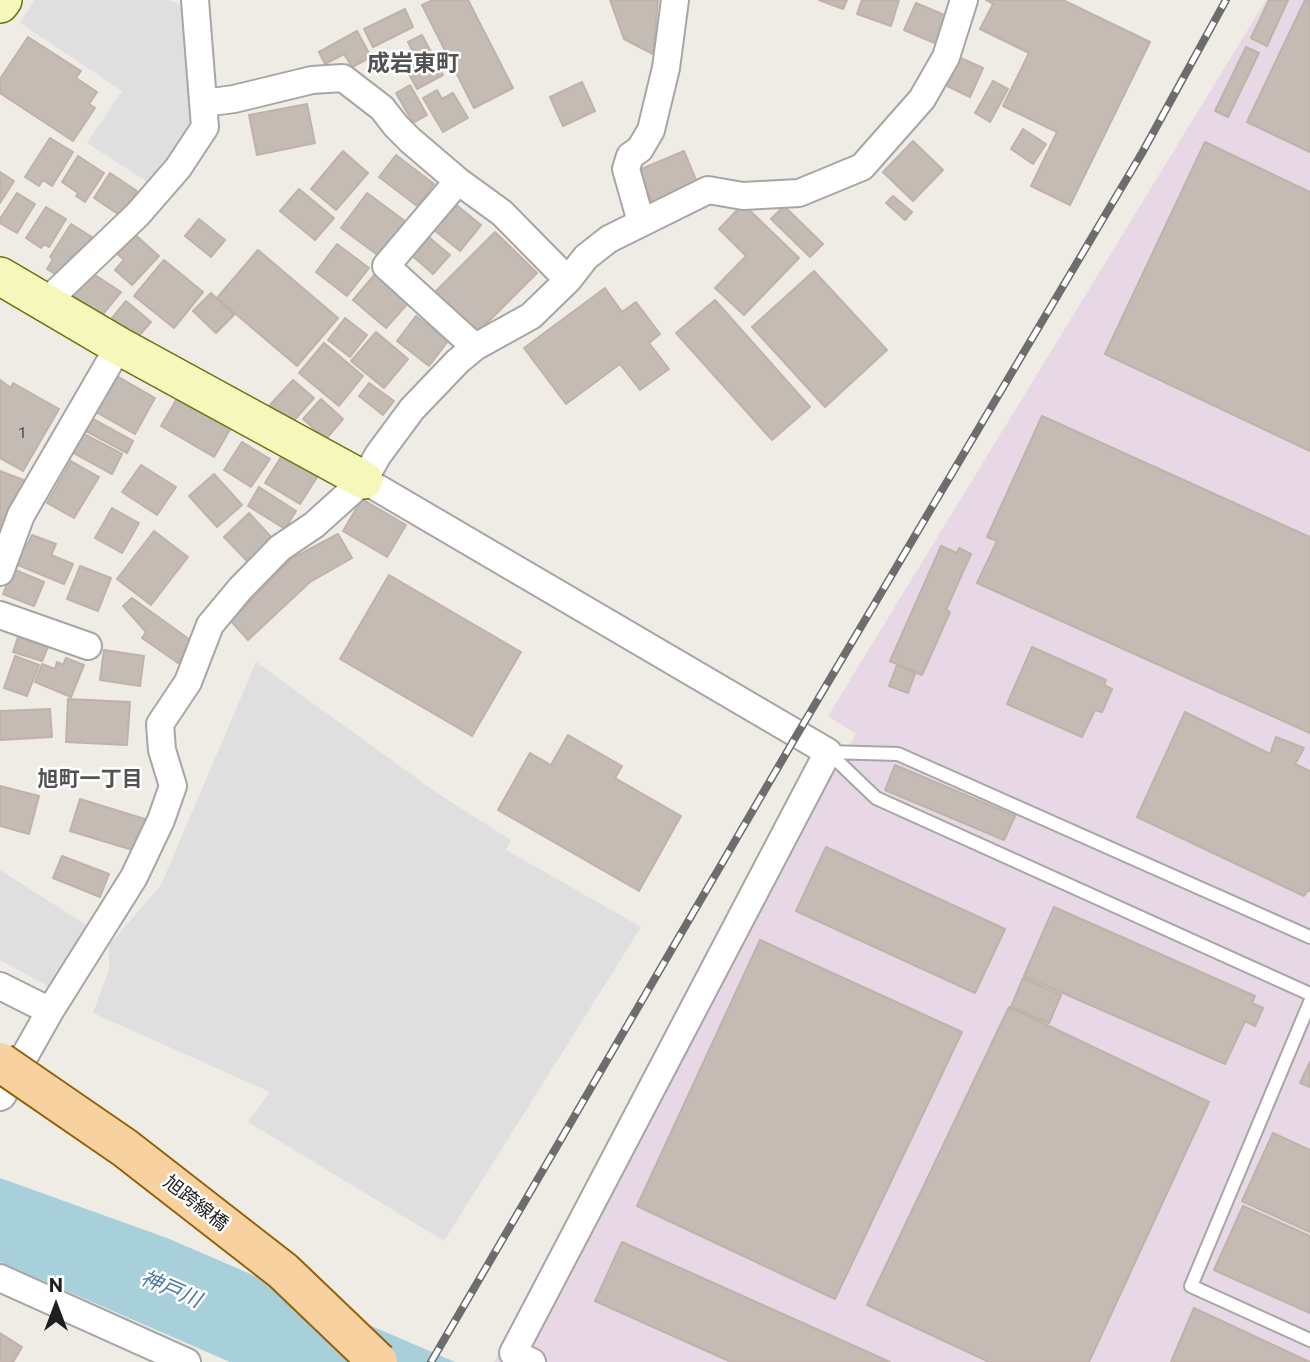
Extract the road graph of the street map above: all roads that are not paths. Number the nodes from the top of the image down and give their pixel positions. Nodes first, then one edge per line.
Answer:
1 (195, 0) edge
2 (675, 0) edge
3 (958, 2) edge
4 (204, 103) junction
5 (458, 181) junction
6 (640, 222) junction
7 (0, 276) edge
8 (568, 280) junction
9 (45, 303) junction
10 (119, 346) junction
11 (475, 348) junction
12 (364, 480) junction
13 (0, 572) edge
14 (0, 615) edge
15 (88, 646) dead end
16 (828, 752) junction
17 (1310, 937) edge
18 (0, 986) edge
19 (1310, 994) edge
20 (1310, 1002) edge
21 (50, 1011) junction
22 (0, 1062) edge
23 (0, 1081) edge
24 (0, 1097) edge
25 (0, 1279) edge
26 (1310, 1340) edge
27 (517, 1359) edge
28 (187, 1362) edge
29 (357, 1362) edge
30 (377, 1362) edge

1 - 4 street
2 - 6 street
3 - 6 street
4 - 5 street
4 - 9 street
5 - 8 street
5 - 11 street
6 - 8 street
7 - 9 street
8 - 11 street
9 - 10 street
10 - 12 street
10 - 13 street
11 - 12 street
12 - 16 street
12 - 21 street
14 - 15 street
16 - 17 lane
16 - 19 lane
16 - 27 street
18 - 21 street
20 - 26 lane
21 - 24 street
22 - 30 main road, 旭跨線橋, bridge
23 - 29 main road, 旭跨線橋
25 - 28 street

